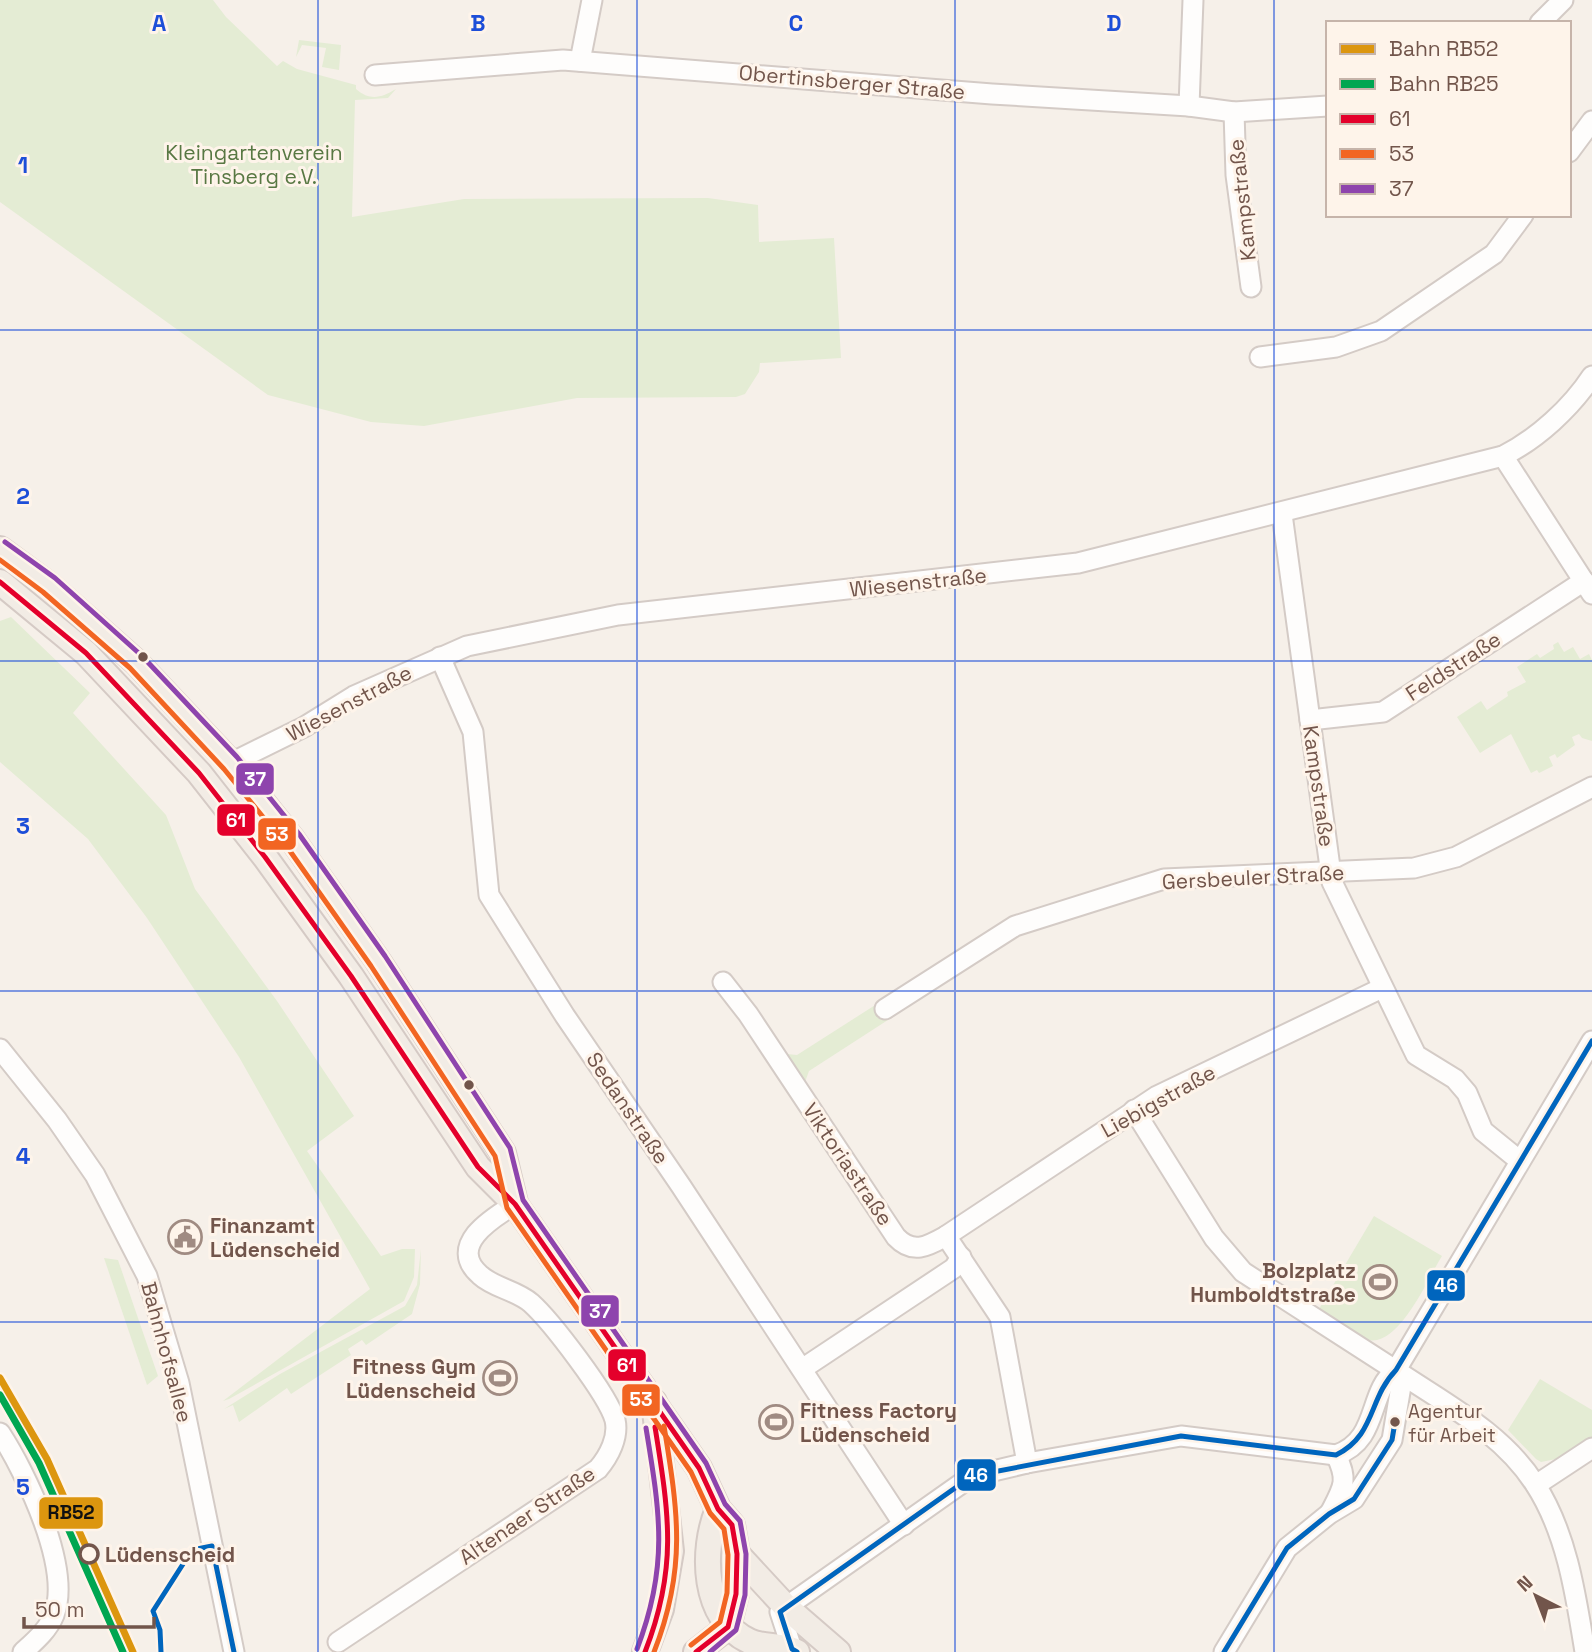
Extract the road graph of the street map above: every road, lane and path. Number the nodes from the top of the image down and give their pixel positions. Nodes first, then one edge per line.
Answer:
1 (592, 0) edge
2 (1193, 0) edge
3 (1563, 0) edge
4 (1541, 21) edge
5 (580, 61) junction
6 (375, 75) dead end
7 (1189, 106) junction
8 (1326, 106) edge
9 (1234, 113) junction
10 (1592, 121) edge
11 (1571, 149) edge
12 (1521, 217) edge
13 (1251, 287) dead end
14 (1260, 357) dead end
15 (1592, 376) edge
16 (1503, 456) junction
17 (1282, 514) junction
18 (0, 549) edge
19 (0, 582) edge
20 (49, 585) junction
21 (1588, 587) edge
22 (30, 603) junction
23 (440, 657) junction
24 (1310, 720) junction
25 (231, 763) junction
26 (199, 773) junction
27 (1592, 787) edge
28 (1331, 872) junction
29 (723, 982) dead end
30 (1382, 988) junction
31 (885, 1009) dead end
32 (1592, 1041) edge
33 (0, 1049) edge
34 (1134, 1110) junction
35 (1520, 1161) junction
36 (515, 1204) junction
37 (946, 1236) junction
38 (961, 1257) junction
39 (802, 1369) junction
40 (1396, 1370) junction
41 (654, 1401) junction
42 (0, 1433) edge
43 (1592, 1448) edge
44 (1336, 1455) junction
45 (1027, 1463) junction
46 (1536, 1485) junction
47 (718, 1509) junction
48 (1329, 1514) junction
49 (904, 1525) junction
50 (737, 1554) junction
51 (786, 1606) junction
52 (728, 1627) junction
53 (338, 1642) dead end
54 (794, 1651) edge
55 (23, 1652) edge
56 (234, 1652) edge
57 (645, 1652) edge
58 (695, 1652) edge
59 (838, 1652) edge
60 (1224, 1652) edge
61 (1585, 1652) edge

1 - 5 street
2 - 7 street
3 - 4 street
5 - 6 street, Obertinsberger Straße
5 - 7 street, Obertinsberger Straße
7 - 9 street, Obertinsberger Straße
8 - 9 street, Obertinsberger Straße
9 - 13 street, Kampstraße
10 - 11 street
12 - 14 street
15 - 16 street, Wiesenstraße
16 - 17 street, Wiesenstraße
16 - 21 street
17 - 23 street, Wiesenstraße
17 - 24 street, Kampstraße
18 - 20 main road
19 - 22 main road
20 - 22 main road
20 - 25 main road
21 - 24 street, Feldstraße
22 - 26 main road
23 - 25 street, Wiesenstraße
23 - 39 street, Sedanstraße
24 - 28 street, Kampstraße
25 - 26 main road
25 - 36 main road
26 - 36 main road
27 - 28 street, Gersbeuler Straße
28 - 30 street, Kampstraße
28 - 31 street, Gersbeuler Straße
29 - 37 street, Viktoriastraße
30 - 34 street, Liebigstraße
30 - 35 street, Kampstraße
32 - 35 street
33 - 56 street, Bahnhofsallee
34 - 37 street, Liebigstraße
34 - 40 street
35 - 40 street
36 - 41 main road
36 - 53 street, Altenaer Straße
37 - 38 street
38 - 39 street
38 - 45 street
39 - 49 street, Sedanstraße
40 - 44 street
40 - 46 street
40 - 48 street
41 - 47 main road
41 - 57 main road
42 - 55 street
43 - 46 street
44 - 45 street
44 - 48 street
45 - 49 street
46 - 61 street
47 - 50 main road
47 - 52 main road
48 - 60 street
49 - 51 street
50 - 51 main road
50 - 52 main road
51 - 54 street
51 - 59 main road
52 - 54 main road
52 - 58 main road

